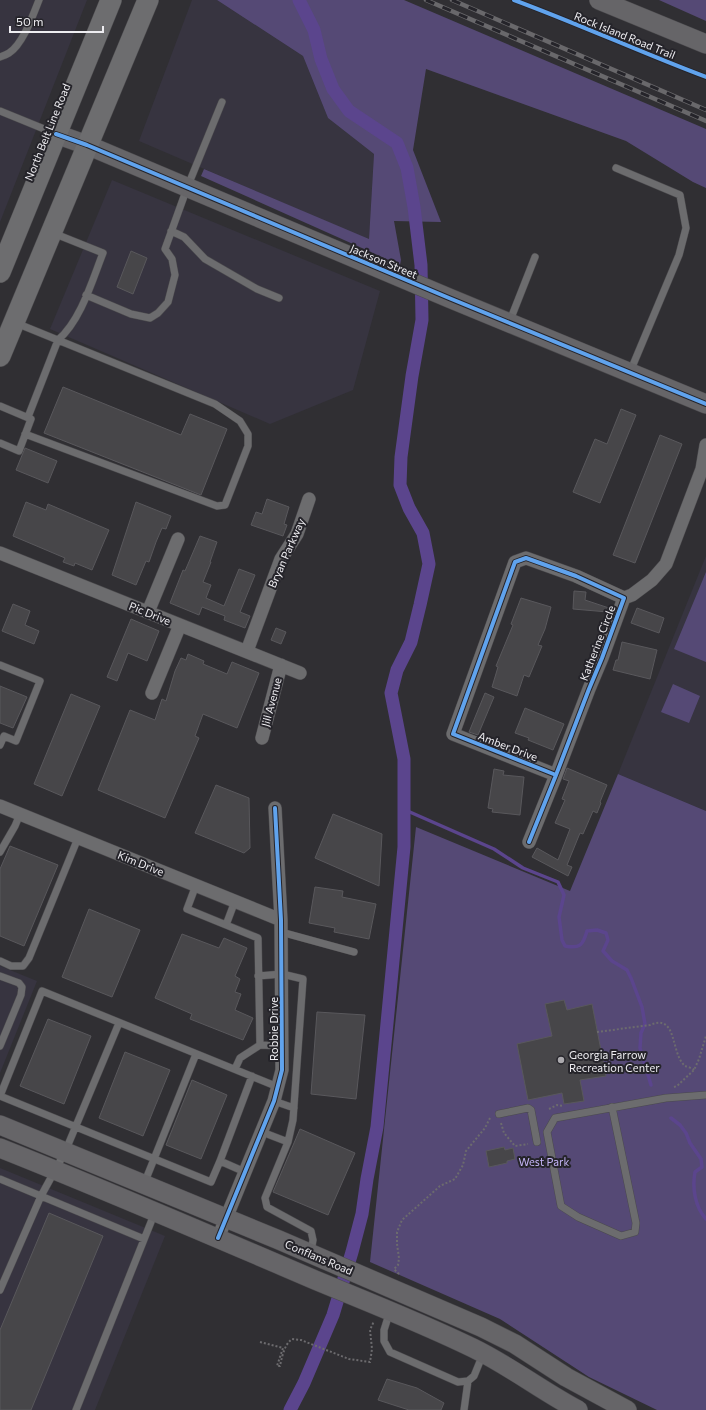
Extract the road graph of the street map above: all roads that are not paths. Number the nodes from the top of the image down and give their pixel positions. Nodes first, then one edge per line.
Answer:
1 (39, 0) edge
2 (112, 0) edge
3 (148, 0) edge
4 (598, 0) edge
5 (706, 44) edge
6 (0, 57) edge
7 (222, 102) dead end
8 (0, 111) edge
9 (56, 134) junction
10 (87, 145) junction
11 (616, 168) dead end
12 (187, 188) junction
13 (171, 231) junction
14 (51, 232) junction
15 (535, 257) dead end
16 (0, 272) edge
17 (86, 294) junction
18 (278, 298) dead end
19 (14, 322) junction
20 (509, 323) junction
21 (58, 340) junction
22 (0, 356) edge
23 (630, 372) junction
24 (706, 404) edge
25 (0, 406) edge
26 (28, 417) junction
27 (25, 434) junction
28 (0, 443) edge
29 (706, 445) edge
30 (309, 499) dead end
31 (178, 539) dead end
32 (0, 553) edge
33 (624, 598) junction
34 (148, 612) junction
35 (180, 625) junction
36 (247, 651) junction
37 (0, 665) edge
38 (281, 665) junction
39 (300, 673) dead end
40 (152, 694) dead end
41 (453, 734) joint
42 (262, 738) dead end
43 (0, 746) edge
44 (556, 775) junction
45 (0, 806) edge
46 (275, 808) dead end
47 (20, 814) junction
48 (78, 838) junction
49 (529, 842) dead end
50 (0, 852) edge
51 (196, 886) junction
52 (235, 901) junction
53 (226, 925) junction
54 (281, 926) junction
55 (354, 952) dead end
56 (0, 961) edge
57 (282, 974) junction
58 (0, 976) edge
59 (258, 976) junction
60 (119, 1023) junction
61 (260, 1045) junction
62 (0, 1046) edge
63 (282, 1046) junction
64 (196, 1054) junction
65 (235, 1069) junction
66 (252, 1076) junction
67 (278, 1087) junction
68 (706, 1094) edge
69 (0, 1096) edge
70 (274, 1101) junction
71 (612, 1107) junction
72 (294, 1108) junction
73 (499, 1114) road end
74 (0, 1124) edge
75 (76, 1127) junction
76 (262, 1132) junction
77 (288, 1142) junction
78 (537, 1142) road end
79 (0, 1148) edge
80 (65, 1152) junction
81 (154, 1159) junction
82 (220, 1161) junction
83 (55, 1170) junction
84 (245, 1172) junction
85 (0, 1179) edge
86 (144, 1184) junction
87 (41, 1196) junction
88 (155, 1212) junction
89 (226, 1218) junction
90 (218, 1238) junction
91 (144, 1239) junction
92 (316, 1256) junction
93 (0, 1290) edge
94 (381, 1311) junction
95 (492, 1333) junction
96 (484, 1354) junction
97 (468, 1382) junction
98 (571, 1408) edge
99 (76, 1410) edge
100 (464, 1410) edge
101 (627, 1410) edge

1 - 6 lane
2 - 9 main road, North Belt Line Road
3 - 10 main road
4 - 5 main road
7 - 12 lane
8 - 9 lane
9 - 10 main road, Jackson Street
9 - 16 main road, North Belt Line Road
10 - 12 main road, Jackson Street
10 - 14 main road
11 - 23 lane
12 - 13 lane
12 - 20 main road, Jackson Street
13 - 17 lane
13 - 18 lane
14 - 17 lane
14 - 19 main road
15 - 20 lane
17 - 21 lane
19 - 21 lane
19 - 22 main road
20 - 23 main road, Jackson Street
21 - 26 lane
21 - 27 lane
23 - 24 main road, Jackson Street
25 - 26 lane
26 - 27 lane
27 - 28 lane
29 - 33 street, Katherine Circle
30 - 36 street, Bryan Parkway
31 - 34 street
32 - 34 street, Pic Drive
33 - 41 street, Katherine Circle
33 - 44 street, Katherine Circle
34 - 35 street, Pic Drive
35 - 36 street, Pic Drive
35 - 40 street
36 - 38 street, Pic Drive
37 - 43 lane
38 - 39 street, Pic Drive
38 - 42 street, Jill Avenue
41 - 44 street, Amber Drive
44 - 49 street, Katherine Circle
45 - 47 street, Kim Drive
46 - 54 street, Robbie Drive
47 - 48 street, Kim Drive
47 - 50 lane
48 - 51 street, Kim Drive
48 - 56 lane
51 - 52 street, Kim Drive
51 - 53 lane
52 - 53 lane
52 - 54 street, Kim Drive
53 - 59 lane
54 - 55 lane
54 - 57 street, Robbie Drive
57 - 59 lane
57 - 63 street, Robbie Drive
57 - 72 lane
58 - 62 lane
59 - 61 lane
60 - 64 lane
60 - 69 lane
60 - 75 lane
61 - 63 lane
61 - 65 lane
63 - 67 street, Robbie Drive
64 - 65 lane
64 - 81 lane
65 - 66 lane
66 - 67 lane
66 - 82 lane
67 - 70 street, Robbie Drive
68 - 71 lane
69 - 75 lane
70 - 72 lane
70 - 76 street, Robbie Drive
71 - 71 lane
72 - 77 lane
73 - 78 lane
74 - 80 main road, Conflans Road
75 - 80 lane
75 - 81 lane
76 - 77 lane
76 - 84 street, Robbie Drive
77 - 92 lane
79 - 83 main road, Conflans Road
80 - 83 lane
80 - 86 main road, Conflans Road
81 - 82 lane
81 - 86 lane
82 - 84 lane
83 - 87 lane
83 - 88 main road, Conflans Road
84 - 89 street, Robbie Drive
85 - 87 lane
86 - 89 main road, Conflans Road
87 - 91 lane
87 - 93 lane
88 - 90 main road, Conflans Road
88 - 91 lane
89 - 90 street, Robbie Drive
89 - 92 main road, Conflans Road
90 - 94 main road, Conflans Road
91 - 99 lane
92 - 95 main road, Conflans Road
94 - 96 main road, Conflans Road
94 - 97 lane
95 - 96 main road
95 - 101 main road, Conflans Road
96 - 97 lane
96 - 98 main road, Conflans Road
97 - 100 lane

